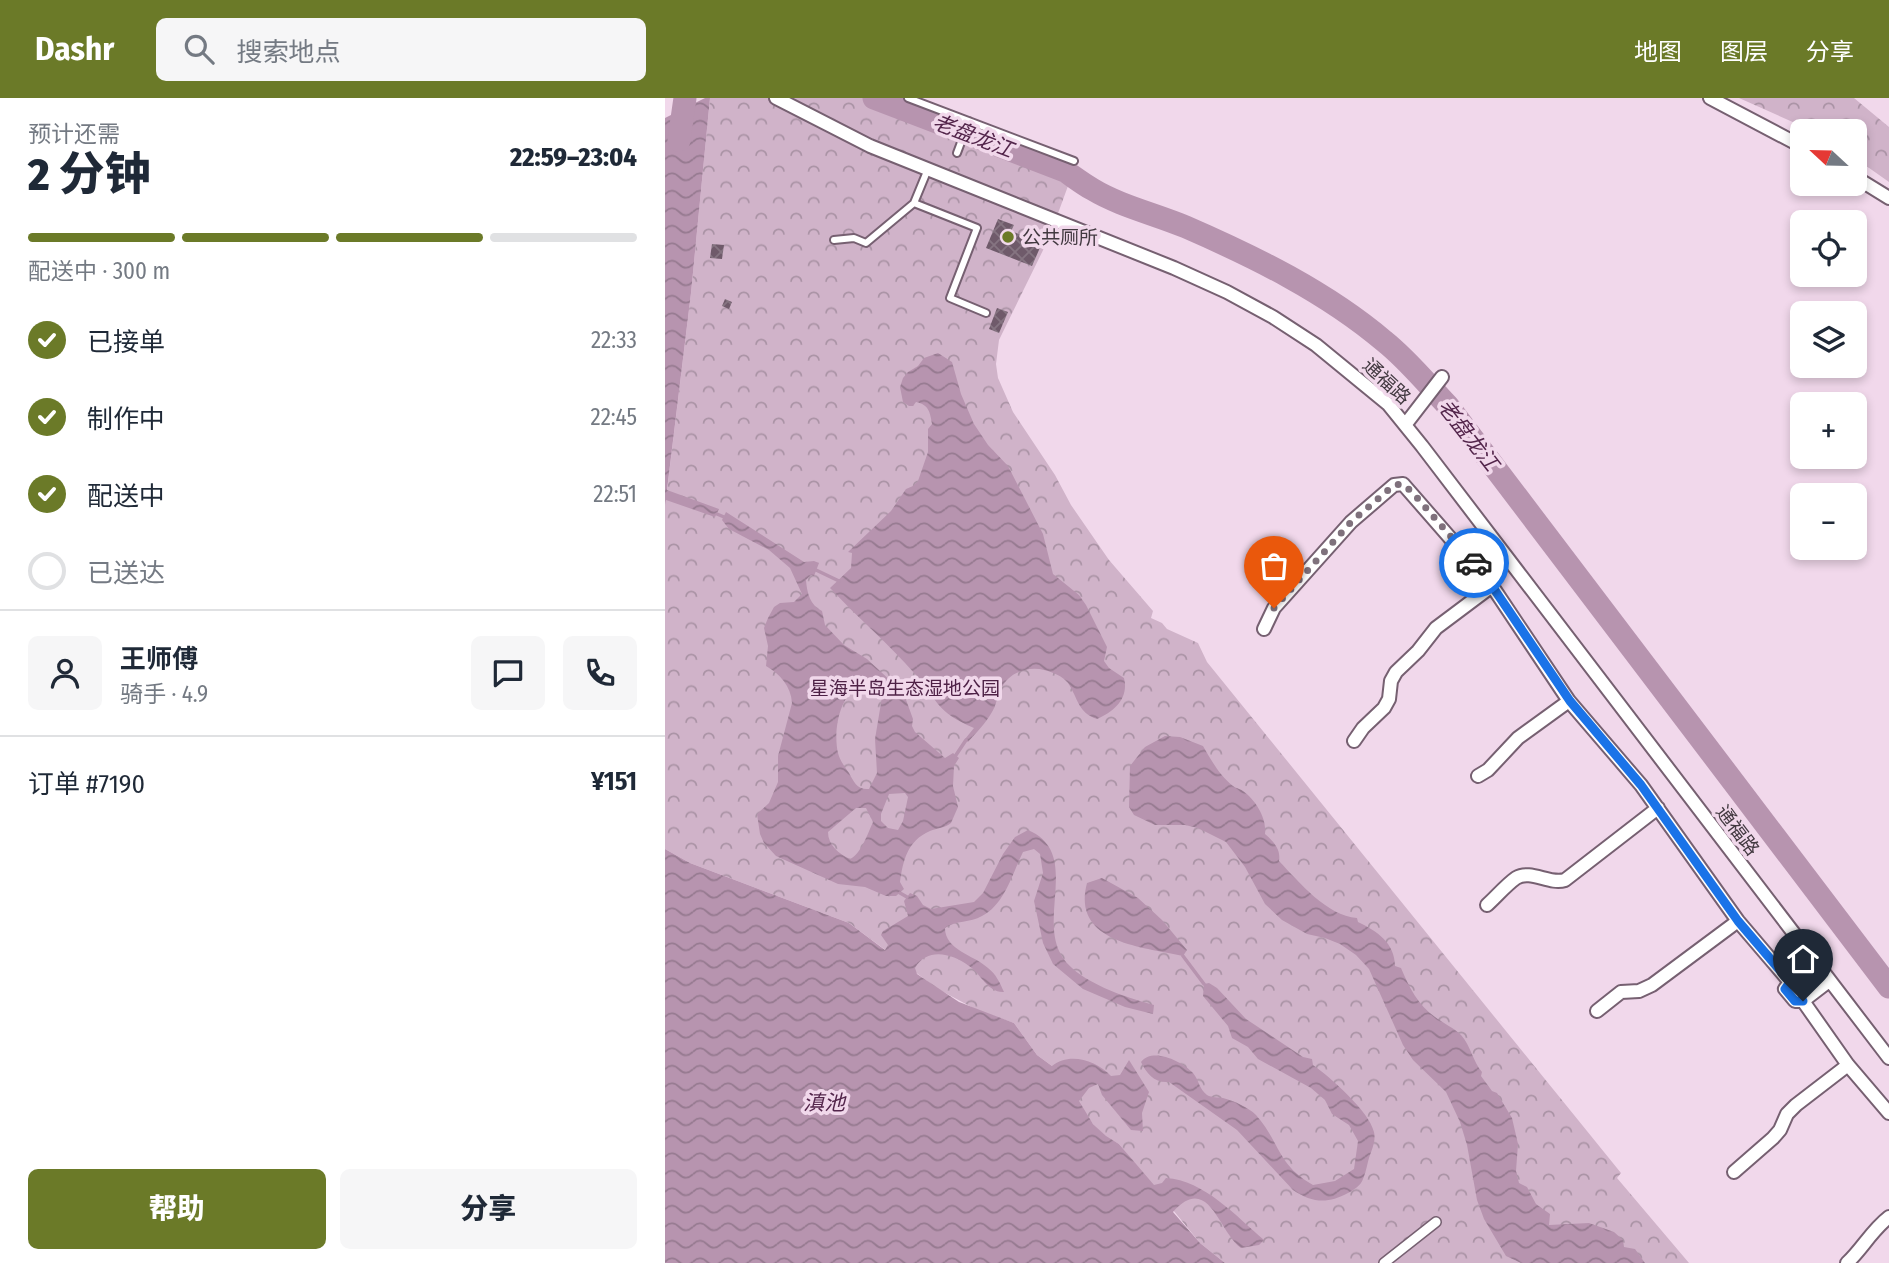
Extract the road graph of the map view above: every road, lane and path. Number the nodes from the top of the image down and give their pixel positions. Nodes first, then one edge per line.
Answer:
1 (776, 98) edge
2 (908, 98) edge
3 (1710, 98) edge
4 (969, 121) junction
5 (1790, 140) edge
6 (957, 153) dead end
7 (1074, 161) dead end
8 (927, 169) junction
9 (1867, 184) edge
10 (1889, 198) edge
11 (914, 203) junction
12 (834, 240) dead end
13 (986, 313) dead end
14 (1442, 377) dead end
15 (1405, 425) junction
16 (1492, 586) junction
17 (1264, 629) dead end
18 (1570, 701) junction
19 (1353, 741) dead end
20 (1478, 776) dead end
21 (1658, 808) junction
22 (1487, 905) dead end
23 (1738, 921) junction
24 (1815, 962) junction
25 (1829, 981) junction
26 (1790, 982) junction
27 (1803, 1001) junction
28 (1597, 1011) dead end
29 (1889, 1058) edge
30 (1848, 1065) junction
31 (1889, 1112) edge
32 (1734, 1172) dead end
33 (1889, 1217) edge
34 (1436, 1222) dead end
35 (1384, 1263) edge
36 (1847, 1263) edge

1 - 8 street, 通福路
2 - 4 lane
3 - 5 street
4 - 6 lane
4 - 7 lane
8 - 11 lane
8 - 15 street, 通福路
9 - 10 street
11 - 12 lane
11 - 13 lane
14 - 15 street
15 - 24 street, 通福路
16 - 17 street
16 - 18 street
16 - 19 street
18 - 20 street
18 - 21 street
21 - 22 street
21 - 23 street
23 - 26 street
23 - 28 street
24 - 25 street, 通福路
24 - 26 street
25 - 27 street
25 - 29 street, 通福路
26 - 27 street
27 - 30 street
30 - 31 street
30 - 32 street
33 - 36 street
34 - 35 street

